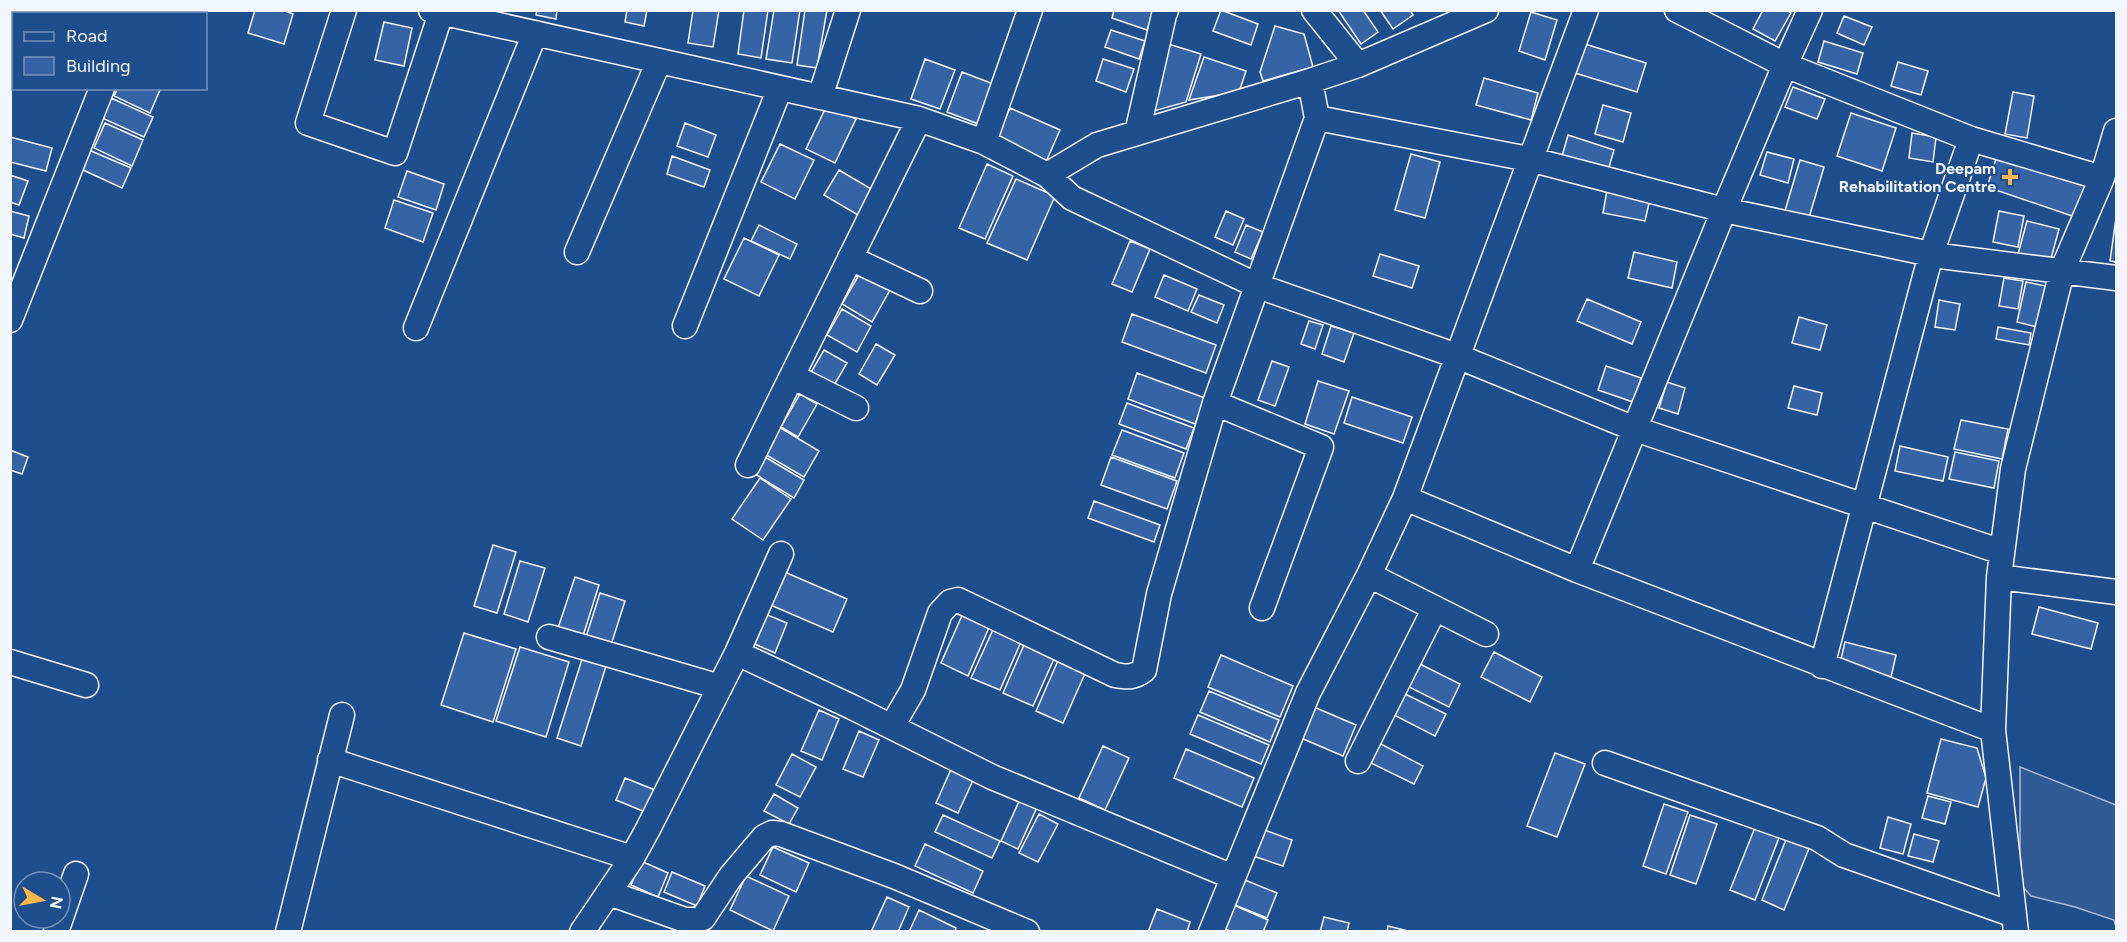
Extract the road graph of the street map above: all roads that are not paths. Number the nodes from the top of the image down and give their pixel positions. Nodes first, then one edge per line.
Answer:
1 (344, 10) edge
2 (848, 10) edge
3 (1030, 10) edge
4 (1166, 10) edge
5 (1314, 10) edge
6 (1486, 10) edge
7 (1586, 10) edge
8 (1677, 10) edge
9 (1810, 10) edge
10 (436, 12) edge
11 (535, 33) junction
12 (659, 61) junction
13 (1358, 65) junction
14 (1785, 65) junction
15 (1310, 81) junction
16 (780, 88) junction
17 (101, 90) edge
18 (820, 97) junction
19 (1317, 118) junction
20 (919, 119) junction
21 (2116, 131) edge
22 (1137, 133) junction
23 (1971, 139) junction
24 (984, 142) junction
25 (1529, 159) junction
26 (2108, 169) edge
27 (1047, 175) junction
28 (1724, 210) junction
29 (577, 252) dead end
30 (1931, 254) junction
31 (850, 258) junction
32 (2062, 271) junction
33 (2116, 278) edge
34 (1258, 286) junction
35 (920, 291) dead end
36 (10, 320) edge
37 (685, 326) dead end
38 (416, 328) dead end
39 (1457, 357) junction
40 (792, 376) junction
41 (1215, 403) junction
42 (856, 408) dead end
43 (1635, 429) junction
44 (748, 465) dead end
45 (1405, 498) junction
46 (1864, 504) junction
47 (2002, 552) junction
48 (781, 554) dead end
49 (1577, 570) junction
50 (1369, 575) junction
51 (1999, 577) junction
52 (2116, 592) edge
53 (1262, 608) dead end
54 (1435, 608) junction
55 (1486, 634) dead end
56 (549, 638) dead end
57 (737, 653) junction
58 (10, 662) edge
59 (1822, 666) junction
60 (86, 685) dead end
61 (720, 687) junction
62 (342, 715) dead end
63 (892, 726) junction
64 (1993, 730) junction
65 (330, 760) junction
66 (1358, 762) dead end
67 (1605, 763) dead end
68 (632, 858) junction
69 (76, 874) dead end
70 (1233, 877) junction
71 (609, 893) junction
72 (2015, 923) edge
73 (56, 932) edge
74 (288, 932) edge
75 (582, 932) edge
76 (1027, 932) edge
77 (1211, 932) edge

1 - 10 street
2 - 18 street
3 - 24 street
4 - 22 street
5 - 13 street
6 - 13 street
7 - 25 street
8 - 14 street
9 - 14 street
10 - 11 street
11 - 12 street
11 - 38 street
12 - 16 street
12 - 29 street
13 - 15 street
14 - 23 street
14 - 28 street
15 - 19 street
15 - 22 street
16 - 18 street
16 - 37 street
17 - 36 street
18 - 20 street
19 - 25 street
19 - 34 street
20 - 24 street
20 - 31 street
21 - 26 street
22 - 27 street
23 - 26 street
23 - 30 street
24 - 27 street
25 - 28 street
25 - 39 street
26 - 32 street
27 - 34 street
28 - 30 street
28 - 43 street
30 - 32 street
30 - 46 street
31 - 35 street
31 - 40 street
32 - 33 street
32 - 47 street
34 - 39 street
34 - 41 street
39 - 43 street
39 - 45 street
40 - 42 street
40 - 44 street
41 - 53 street
41 - 63 street
43 - 46 street
43 - 49 street
45 - 49 street
45 - 50 street
46 - 47 street
46 - 59 street
47 - 51 street
48 - 57 street
49 - 59 street
50 - 54 street
50 - 70 street
51 - 52 street
51 - 64 street
54 - 55 street
54 - 66 street
56 - 61 street
57 - 61 street
57 - 63 street
58 - 60 street
59 - 64 street
61 - 68 street
62 - 65 street
63 - 70 street
64 - 72 street
65 - 68 street
65 - 74 street
67 - 72 street
68 - 71 street
69 - 73 street
70 - 77 street
71 - 75 street
71 - 76 street

